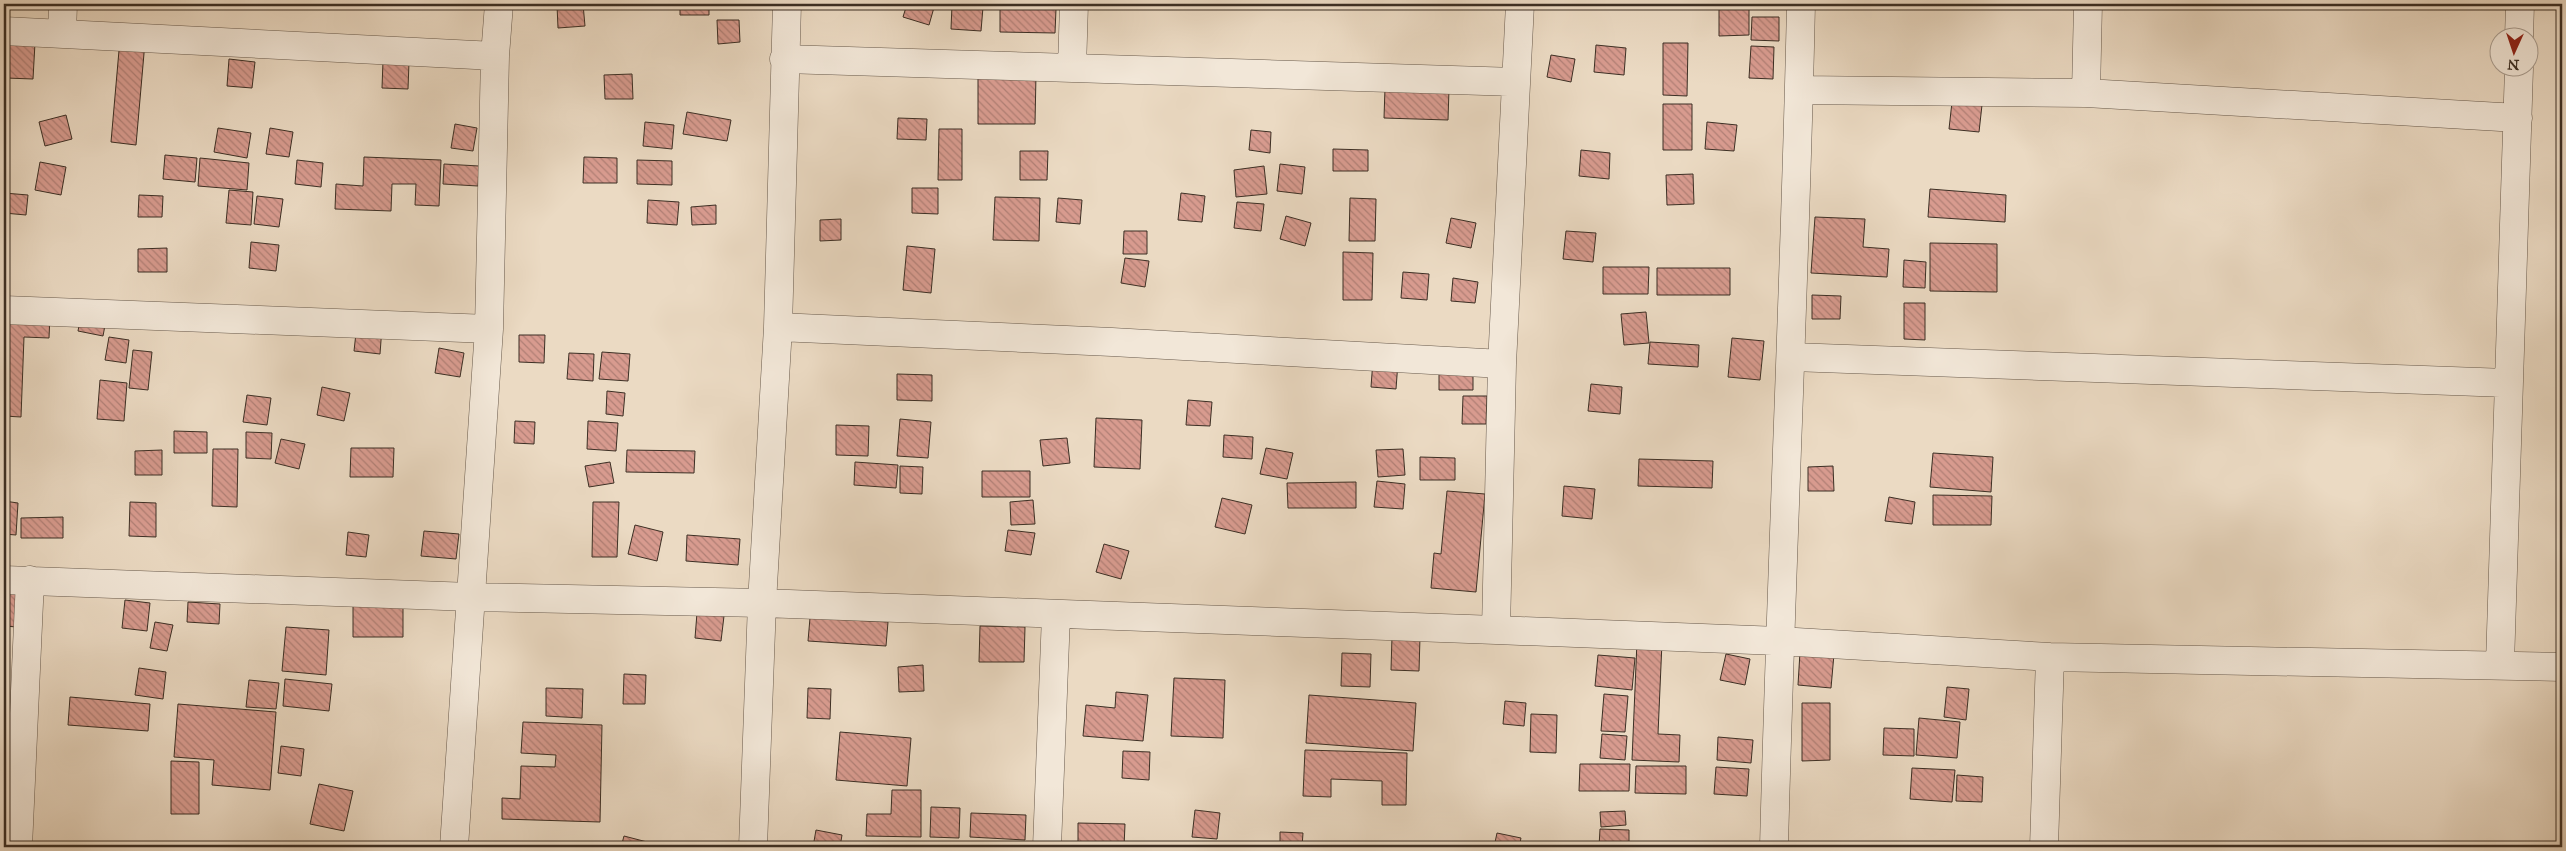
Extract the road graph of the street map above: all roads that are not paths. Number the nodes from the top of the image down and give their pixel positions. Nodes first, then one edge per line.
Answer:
1 (63, 4) edge
2 (499, 4) edge
3 (787, 4) edge
4 (1074, 4) edge
5 (1520, 4) edge
6 (1801, 4) edge
7 (2088, 4) edge
8 (2520, 4) edge
9 (2519, 28) edge
10 (4, 32) edge
11 (62, 33) junction
12 (495, 56) junction
13 (784, 59) junction
14 (1072, 68) junction
15 (2519, 78) edge
16 (1516, 82) junction
17 (1799, 90) junction
18 (2086, 93) junction
19 (2518, 118) junction
20 (4, 310) edge
21 (778, 327) junction
22 (489, 329) junction
23 (1792, 357) junction
24 (1502, 364) junction
25 (2507, 383) junction
26 (4, 580) edge
27 (30, 580) junction
28 (471, 597) junction
29 (762, 604) junction
30 (1056, 615) junction
31 (1496, 630) junction
32 (1780, 642) junction
33 (2050, 657) junction
34 (2500, 664) junction
35 (2562, 667) edge
36 (18, 847) edge
37 (454, 847) edge
38 (753, 847) edge
39 (1047, 847) edge
40 (1774, 847) edge
41 (2044, 847) edge

1 - 11 street
2 - 12 street
3 - 13 street
4 - 14 street
5 - 16 street
6 - 17 street
7 - 18 street
8 - 9 street
10 - 11 street
11 - 12 street
12 - 22 street
13 - 14 street
13 - 21 street
14 - 16 street
15 - 19 street
16 - 24 street
17 - 18 street
17 - 23 street
18 - 19 street
19 - 25 street
20 - 22 street
21 - 24 street
21 - 29 street
22 - 28 street
23 - 25 street
23 - 32 street
24 - 31 street
25 - 34 street
26 - 27 street
27 - 28 street
27 - 36 street
28 - 29 street
28 - 37 street
29 - 30 street
29 - 38 street
30 - 31 street
30 - 39 street
31 - 32 street
32 - 33 street
32 - 40 street
33 - 34 street
33 - 41 street
34 - 35 street

